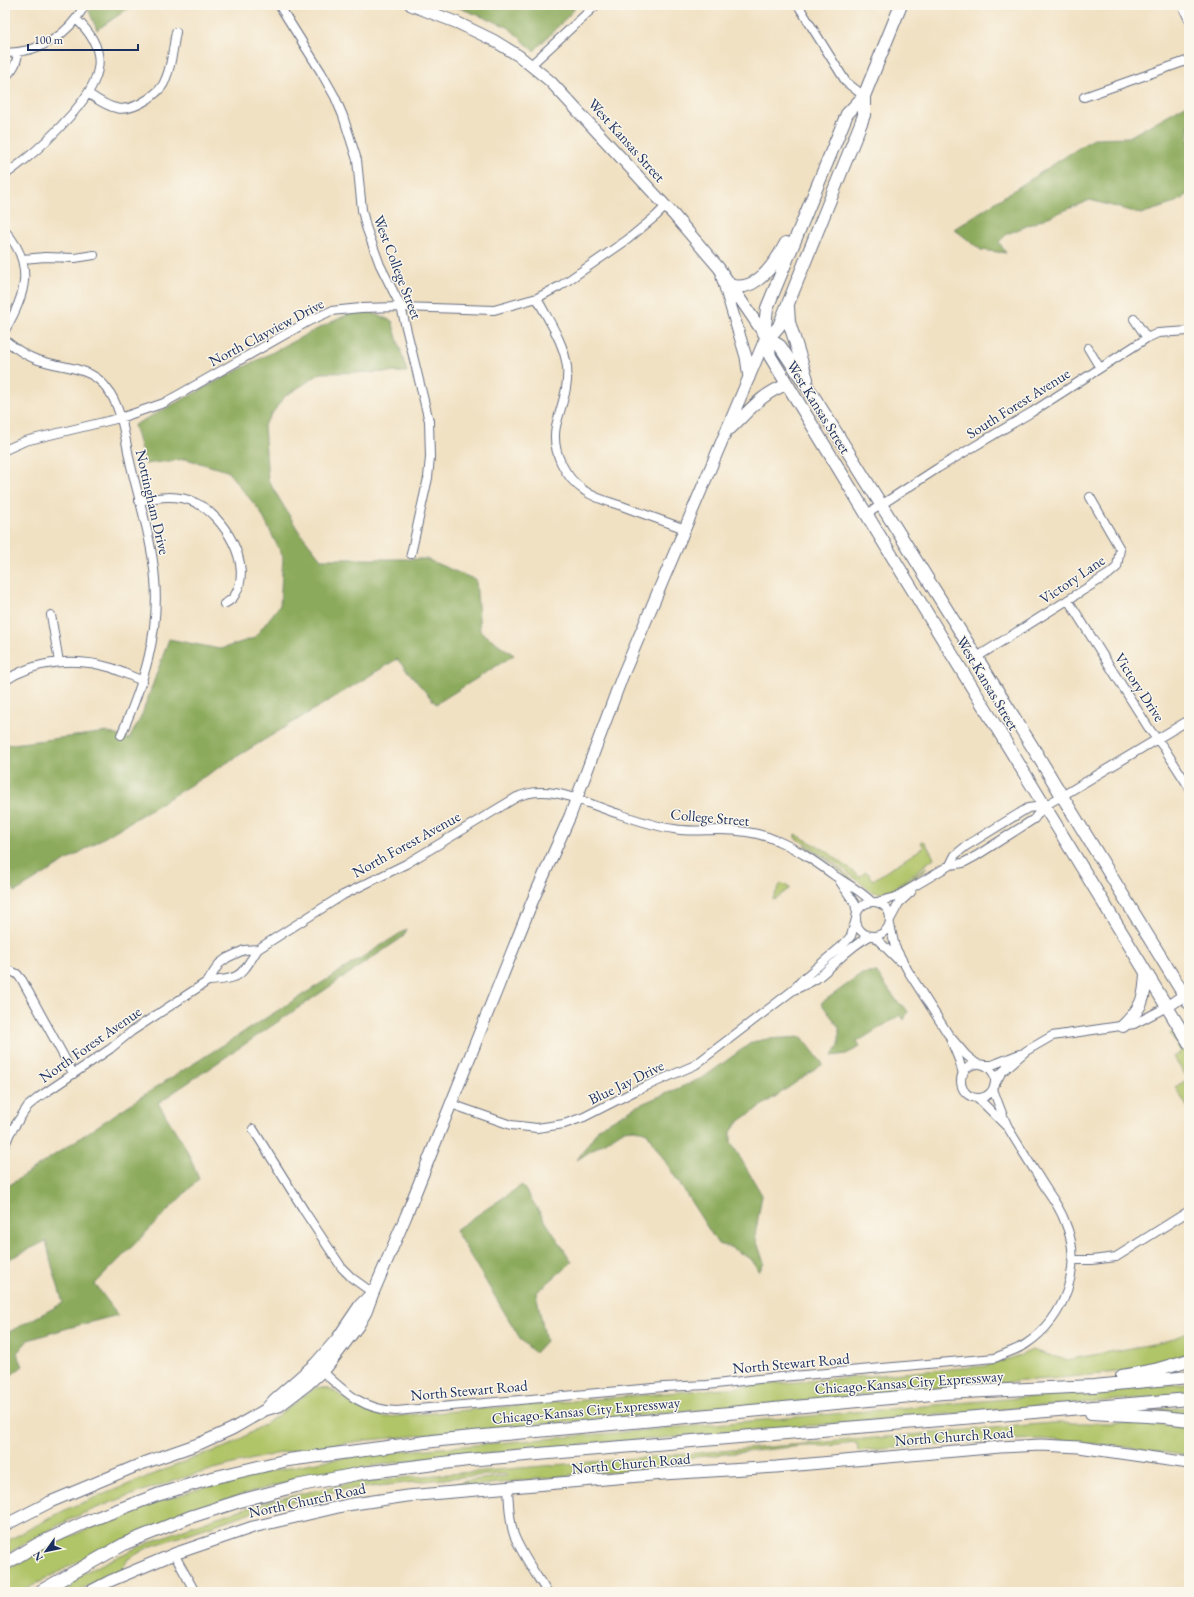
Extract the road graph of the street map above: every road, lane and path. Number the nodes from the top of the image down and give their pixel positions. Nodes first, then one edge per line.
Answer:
1 (85, 5) edge
2 (279, 5) edge
3 (411, 5) edge
4 (596, 5) edge
5 (798, 5) edge
6 (900, 5) edge
7 (1182, 5) edge
8 (76, 19) junction
9 (1189, 20) edge
10 (176, 32) dead end
11 (18, 52) junction
12 (5, 53) edge
13 (1189, 60) edge
14 (531, 65) junction
15 (5, 78) edge
16 (89, 94) junction
17 (864, 96) junction
18 (1084, 97) dead end
19 (5, 176) edge
20 (666, 206) junction
21 (803, 220) junction
22 (5, 231) edge
23 (94, 255) dead end
24 (23, 259) junction
25 (719, 268) junction
26 (733, 286) junction
27 (537, 298) junction
28 (788, 302) junction
29 (401, 307) junction
30 (1134, 319) dead end
31 (5, 330) edge
32 (1189, 331) edge
33 (766, 337) junction
34 (1147, 338) junction
35 (5, 340) edge
36 (1088, 348) dead end
37 (1100, 368) junction
38 (749, 379) junction
39 (787, 385) junction
40 (812, 394) junction
41 (120, 418) junction
42 (726, 433) junction
43 (5, 450) edge
44 (1090, 497) dead end
45 (139, 501) junction
46 (881, 505) junction
47 (867, 514) junction
48 (685, 529) junction
49 (411, 554) dead end
50 (1068, 600) junction
51 (224, 604) dead end
52 (51, 615) dead end
53 (977, 657) junction
54 (59, 662) junction
55 (5, 681) edge
56 (143, 681) junction
57 (1189, 720) edge
58 (121, 735) dead end
59 (1158, 739) junction
60 (1189, 787) edge
61 (1062, 796) junction
62 (576, 798) junction
63 (1044, 806) junction
64 (950, 865) junction
65 (836, 876) junction
66 (917, 885) junction
67 (875, 902) junction
68 (856, 916) junction
69 (890, 921) junction
70 (872, 936) junction
71 (258, 949) junction
72 (11, 971) dead end
73 (908, 971) junction
74 (1146, 973) junction
75 (208, 982) junction
76 (792, 991) junction
77 (1187, 997) edge
78 (1167, 1007) junction
79 (1124, 1026) junction
80 (948, 1034) junction
81 (1189, 1043) edge
82 (1026, 1051) junction
83 (980, 1064) junction
84 (73, 1073) junction
85 (963, 1074) junction
86 (994, 1087) junction
87 (976, 1098) junction
88 (451, 1104) junction
89 (253, 1129) dead end
90 (1009, 1129) junction
91 (5, 1145) edge
92 (1189, 1211) edge
93 (1072, 1260) junction
94 (373, 1293) junction
95 (1189, 1360) edge
96 (322, 1371) junction
97 (1189, 1377) edge
98 (1094, 1386) junction
99 (1189, 1399) edge
100 (265, 1410) junction
101 (1064, 1410) junction
102 (1189, 1420) edge
103 (1189, 1463) edge
104 (508, 1488) junction
105 (5, 1526) edge
106 (174, 1554) junction
107 (5, 1564) edge
108 (39, 1592) edge
109 (89, 1592) edge
110 (195, 1592) edge
111 (547, 1592) edge

1 - 8 street
2 - 29 street, West College Street
3 - 14 main road, West Kansas Street
4 - 14 street
5 - 17 street
6 - 17 highway
7 - 9 street
8 - 11 street
8 - 16 street
10 - 16 street
11 - 12 street
11 - 15 street
13 - 18 street
14 - 20 main road, West Kansas Street
16 - 19 street
17 - 21 highway
17 - 28 highway
20 - 25 main road, West Kansas Street
20 - 27 street, North Clayview Drive
21 - 26 highway
21 - 33 highway
22 - 24 street
23 - 24 street
24 - 31 street
25 - 26 main road, West Kansas Street
25 - 38 main road
26 - 33 main road, West Kansas Street
27 - 29 street, North Clayview Drive
27 - 48 street
28 - 33 highway
28 - 40 highway
29 - 41 street, North Clayview Drive
29 - 49 street, West College Street
30 - 34 street
32 - 34 street, South Forest Avenue
33 - 38 main road
33 - 39 highway, West Kansas Street
33 - 40 highway, West Kansas Street
34 - 37 street, South Forest Avenue
35 - 41 street, Nottingham Drive
36 - 37 street
37 - 46 street, South Forest Avenue
38 - 42 main road
39 - 42 main road
39 - 47 highway, West Kansas Street
40 - 46 highway, West Kansas Street
41 - 43 street, North Clayview Drive
41 - 45 street, Nottingham Drive
42 - 48 main road
44 - 50 street, Victory Lane
45 - 51 street
45 - 56 street, Nottingham Drive
46 - 47 street, South Forest Avenue
46 - 53 highway, West Kansas Street
47 - 63 highway, West Kansas Street
48 - 62 main road
50 - 53 street, Victory Lane
50 - 59 street, Victory Drive
52 - 54 street
53 - 61 highway, West Kansas Street
54 - 55 street
54 - 56 street
56 - 58 street, Nottingham Drive
57 - 59 street
59 - 60 street, Victory Drive
59 - 61 street
61 - 63 street
61 - 77 highway, West Kansas Street
62 - 65 street, College Street
62 - 71 street, North Forest Avenue
62 - 88 main road
63 - 64 street
63 - 64 street
63 - 74 highway, West Kansas Street
64 - 66 street
65 - 67 street, College Street
65 - 68 street, College Street
66 - 67 street
66 - 69 street
67 - 68 street
67 - 69 street
68 - 70 street
68 - 76 street, Blue Jay Drive
69 - 70 street
69 - 73 street
70 - 73 street
70 - 76 street, Blue Jay Drive
71 - 75 street, North Forest Avenue
71 - 75 street, North Forest Avenue
72 - 84 street
73 - 80 street
74 - 78 highway, West Kansas Street
74 - 79 highway
75 - 84 street, North Forest Avenue
76 - 88 street, Blue Jay Drive
77 - 78 main road
78 - 79 street
78 - 81 highway, West Kansas Street
79 - 82 street
80 - 83 street
80 - 85 street
82 - 83 street
82 - 86 street
83 - 85 street
83 - 86 street
84 - 91 street, North Forest Avenue
85 - 87 street
86 - 87 street
86 - 90 street, North Stewart Road
87 - 90 street, North Stewart Road
88 - 94 main road
89 - 94 street
90 - 93 street, North Stewart Road
92 - 93 street
93 - 96 street, North Stewart Road
94 - 96 main road
94 - 100 main road
95 - 98 highway
96 - 100 main road
97 - 98 highway, Chicago-Kansas City Expressway
98 - 107 highway, Chicago-Kansas City Expressway
99 - 101 highway
100 - 105 main road
101 - 102 highway
101 - 108 highway
103 - 104 main road, North Church Road
104 - 106 main road, North Church Road
104 - 111 street
106 - 109 main road, North Church Road
106 - 110 street

